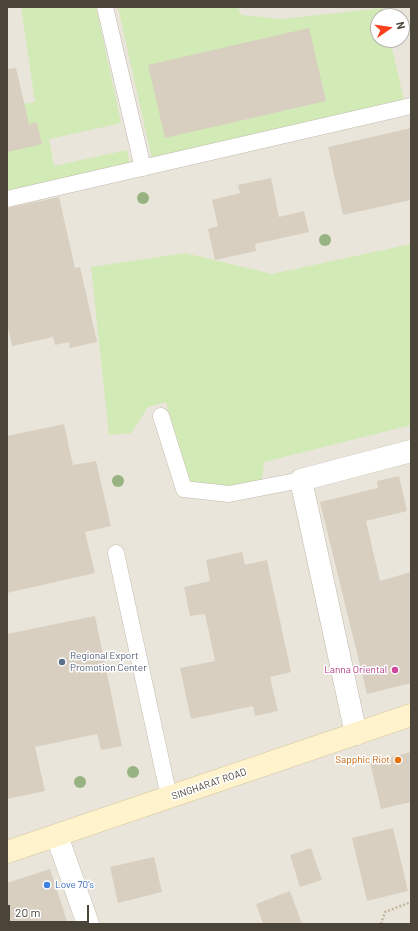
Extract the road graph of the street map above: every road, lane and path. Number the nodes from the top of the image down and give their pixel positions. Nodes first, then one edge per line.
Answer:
1 (105, 7) edge
2 (411, 106) edge
3 (143, 168) junction
4 (7, 199) edge
5 (161, 416) dead end
6 (411, 450) edge
7 (301, 480) junction
8 (116, 553) dead end
9 (411, 715) edge
10 (356, 734) junction
11 (169, 797) junction
12 (57, 836) junction
13 (7, 852) edge
14 (411, 902) edge
15 (88, 924) edge
16 (381, 924) edge

1 - 3 lane
2 - 3 lane
3 - 4 lane
5 - 7 lane
6 - 7 street
7 - 10 street
8 - 11 lane
9 - 10 street, SINGHARAT ROAD
10 - 11 street, SINGHARAT ROAD
11 - 12 street, SINGHARAT ROAD
12 - 13 street, SINGHARAT ROAD
12 - 15 street
14 - 16 path

